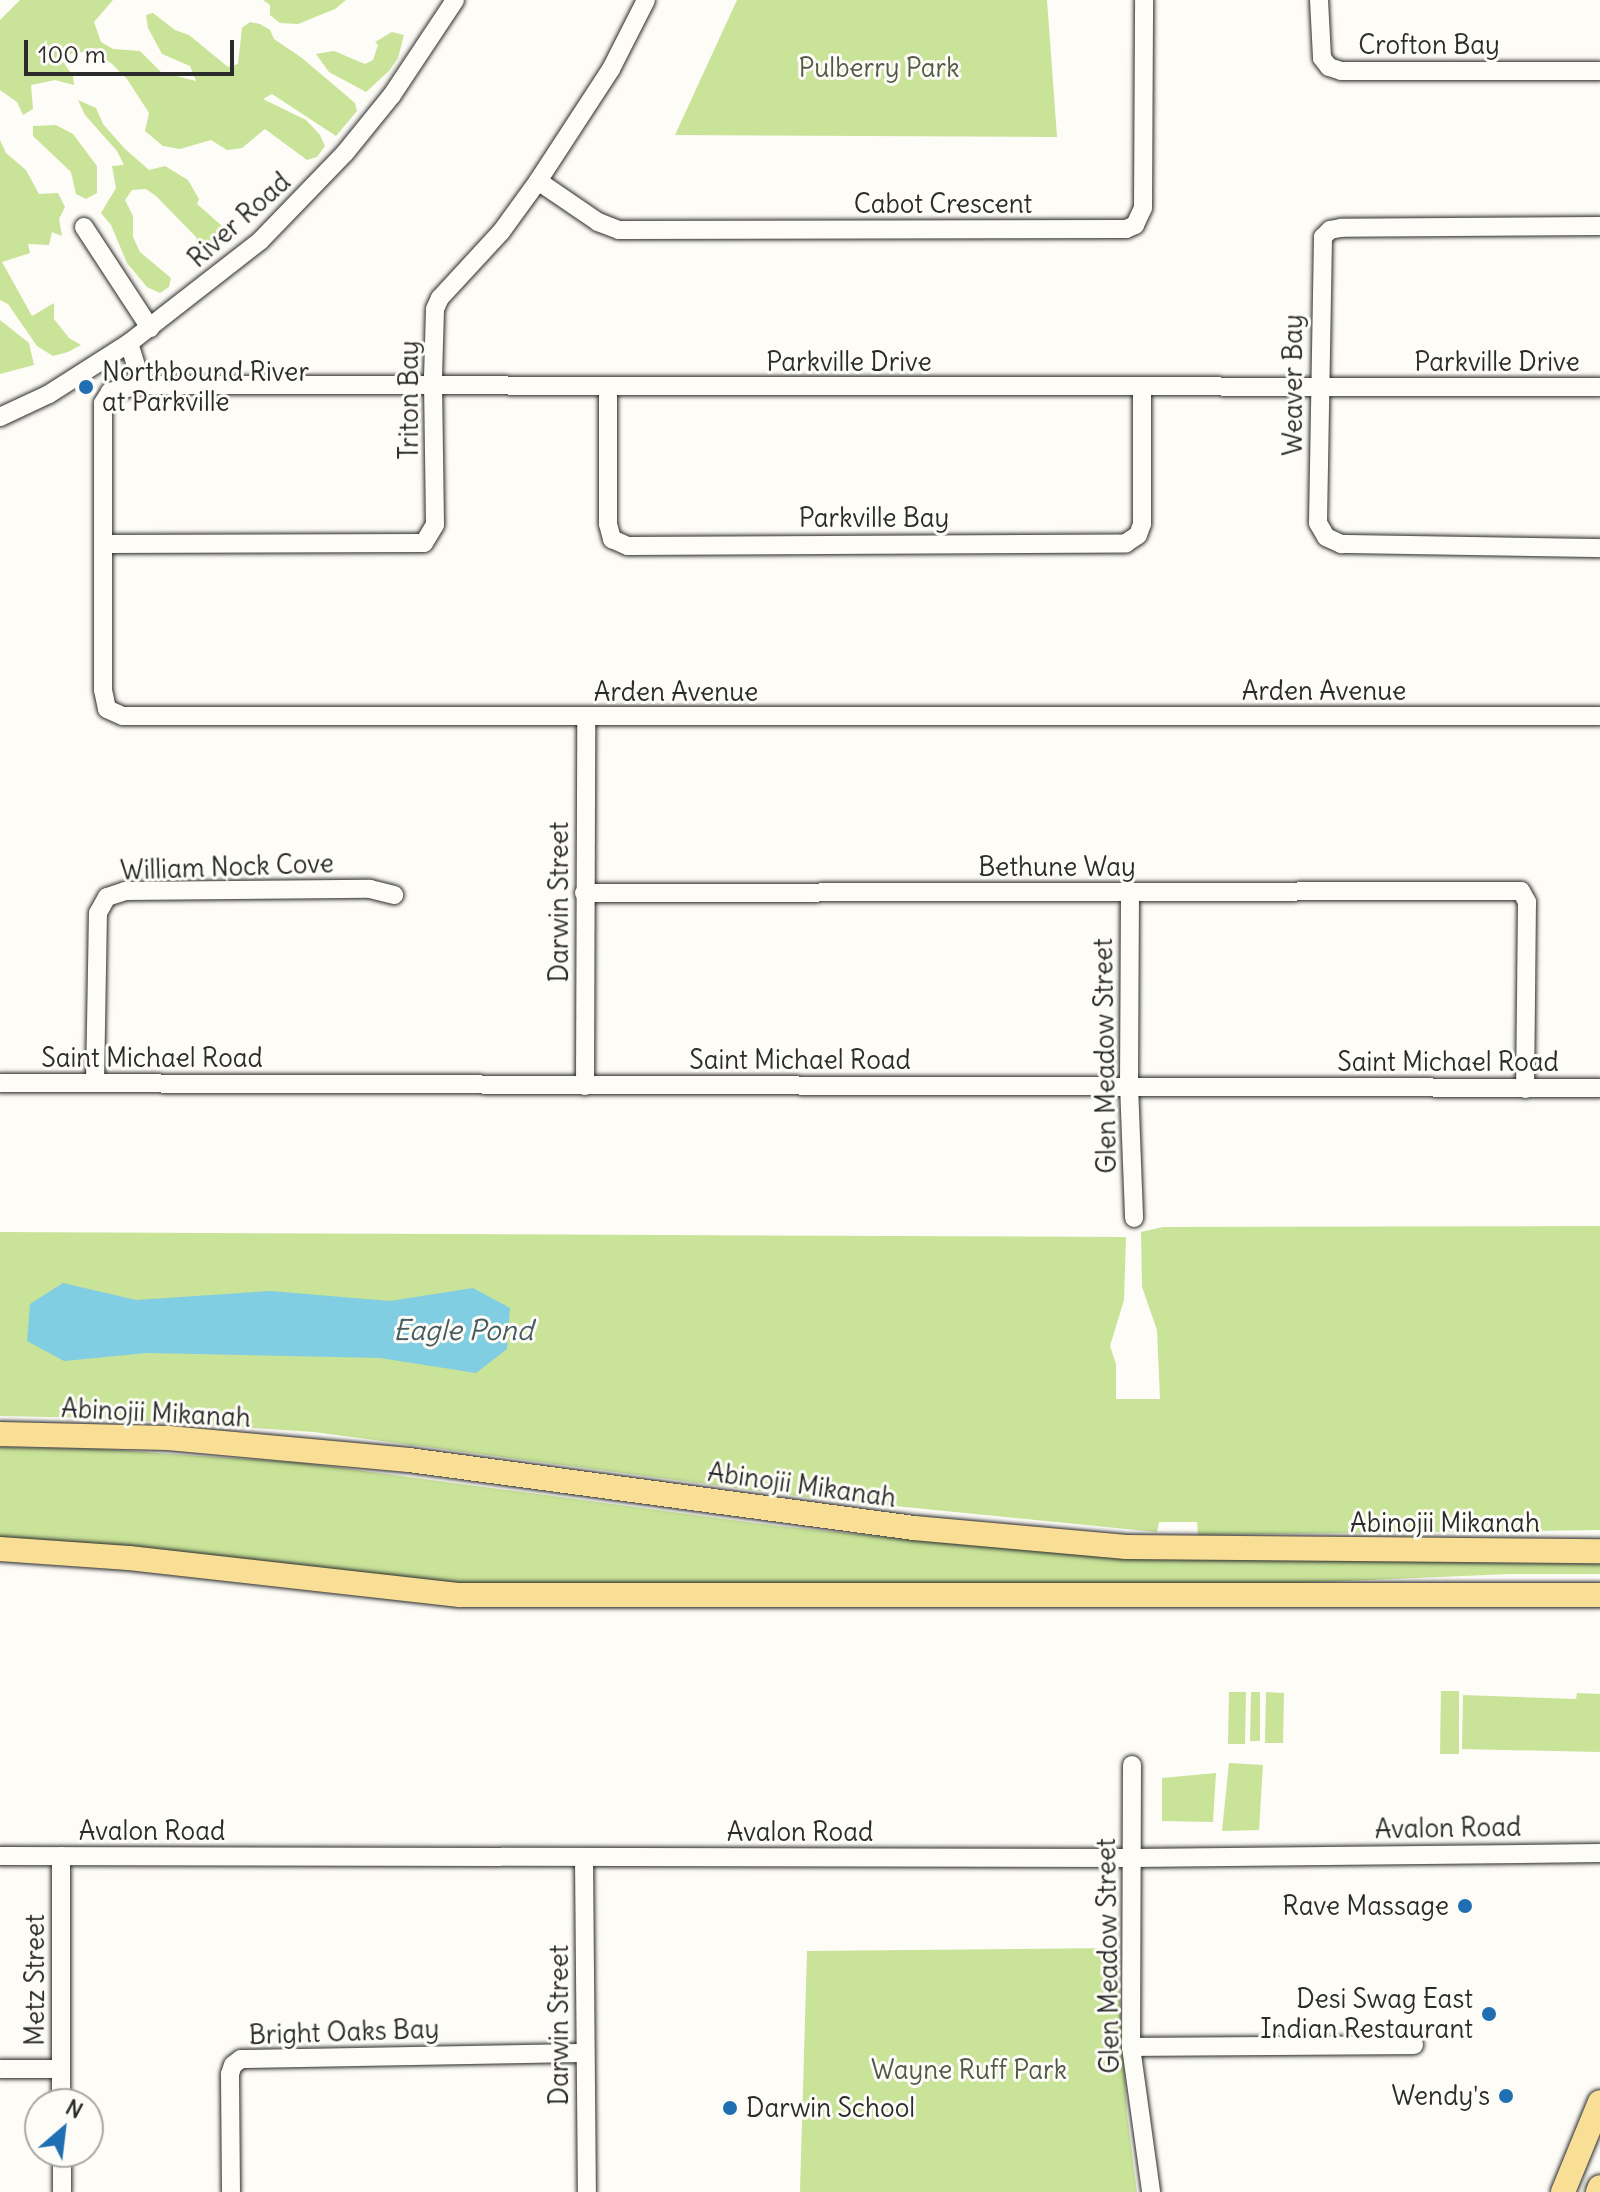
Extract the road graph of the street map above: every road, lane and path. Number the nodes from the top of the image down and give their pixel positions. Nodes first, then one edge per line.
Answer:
1 (455, 0) edge
2 (646, 0) edge
3 (1144, 0) edge
4 (1319, 0) edge
5 (1600, 71) edge
6 (538, 181) junction
7 (1600, 226) edge
8 (84, 227) dead end
9 (150, 328) junction
10 (129, 343) junction
11 (142, 385) junction
12 (433, 385) junction
13 (1600, 387) edge
14 (608, 388) junction
15 (1142, 388) junction
16 (1320, 389) junction
17 (0, 417) edge
18 (104, 544) junction
19 (1600, 548) edge
20 (1600, 716) edge
21 (586, 718) junction
22 (584, 893) junction
23 (1130, 893) junction
24 (394, 895) dead end
25 (0, 1083) edge
26 (95, 1083) junction
27 (1129, 1085) junction
28 (585, 1086) junction
29 (1600, 1088) edge
30 (1525, 1089) junction
31 (1134, 1218) dead end
32 (0, 1434) edge
33 (0, 1549) edge
34 (1600, 1551) edge
35 (1600, 1595) edge
36 (1132, 1765) dead end
37 (1600, 1853) edge
38 (0, 1856) edge
39 (61, 1856) junction
40 (584, 1858) junction
41 (1132, 1858) junction
42 (1414, 2045) dead end
43 (1131, 2047) junction
44 (585, 2053) junction
45 (0, 2069) edge
46 (61, 2069) junction
47 (61, 2088) edge
48 (1600, 2102) edge
49 (62, 2168) edge
50 (1569, 2187) edge
51 (62, 2192) edge
52 (231, 2192) edge
53 (587, 2192) edge
54 (1151, 2192) edge

1 - 9 street, River Road
2 - 6 street, Triton Bay
3 - 6 street, Cabot Crescent
4 - 5 street, Crofton Bay
6 - 12 street, Triton Bay
7 - 16 street, Weaver Bay
8 - 9 street
9 - 10 street, River Road
10 - 11 street
10 - 17 street, River Road
11 - 12 street, Parkville Drive
11 - 18 street, Arden Avenue
12 - 14 street, Parkville Drive
12 - 18 street, Triton Bay
13 - 16 street, Parkville Drive
14 - 15 street, Parkville Drive
14 - 15 street, Parkville Bay
15 - 16 street, Parkville Drive
16 - 19 street, Weaver Bay
18 - 21 street, Arden Avenue
20 - 21 street, Arden Avenue
21 - 22 street, Darwin Street
22 - 23 street, Bethune Way
22 - 28 street, Darwin Street
23 - 27 street, Glen Meadow Street
23 - 30 street, Bethune Way
24 - 26 street, William Nock Cove
25 - 26 street, Saint Michael Road
26 - 28 street, Saint Michael Road
27 - 28 street, Saint Michael Road
27 - 30 street, Saint Michael Road
27 - 31 street, Glen Meadow Street
29 - 30 street, Saint Michael Road
32 - 34 main road, Abinojii Mikanah
33 - 35 main road
36 - 41 street, Glen Meadow Street
37 - 41 street, Avalon Road
38 - 39 street, Avalon Road
39 - 40 street, Avalon Road
39 - 46 street, Metz Street
40 - 41 street, Avalon Road
40 - 44 street, Darwin Street
41 - 43 street, Glen Meadow Street
42 - 43 street
43 - 54 street, Glen Meadow Street
44 - 52 street, Bright Oaks Bay
44 - 53 street, Darwin Street
45 - 46 street
46 - 47 street, Metz Street
48 - 50 main road
49 - 51 street

